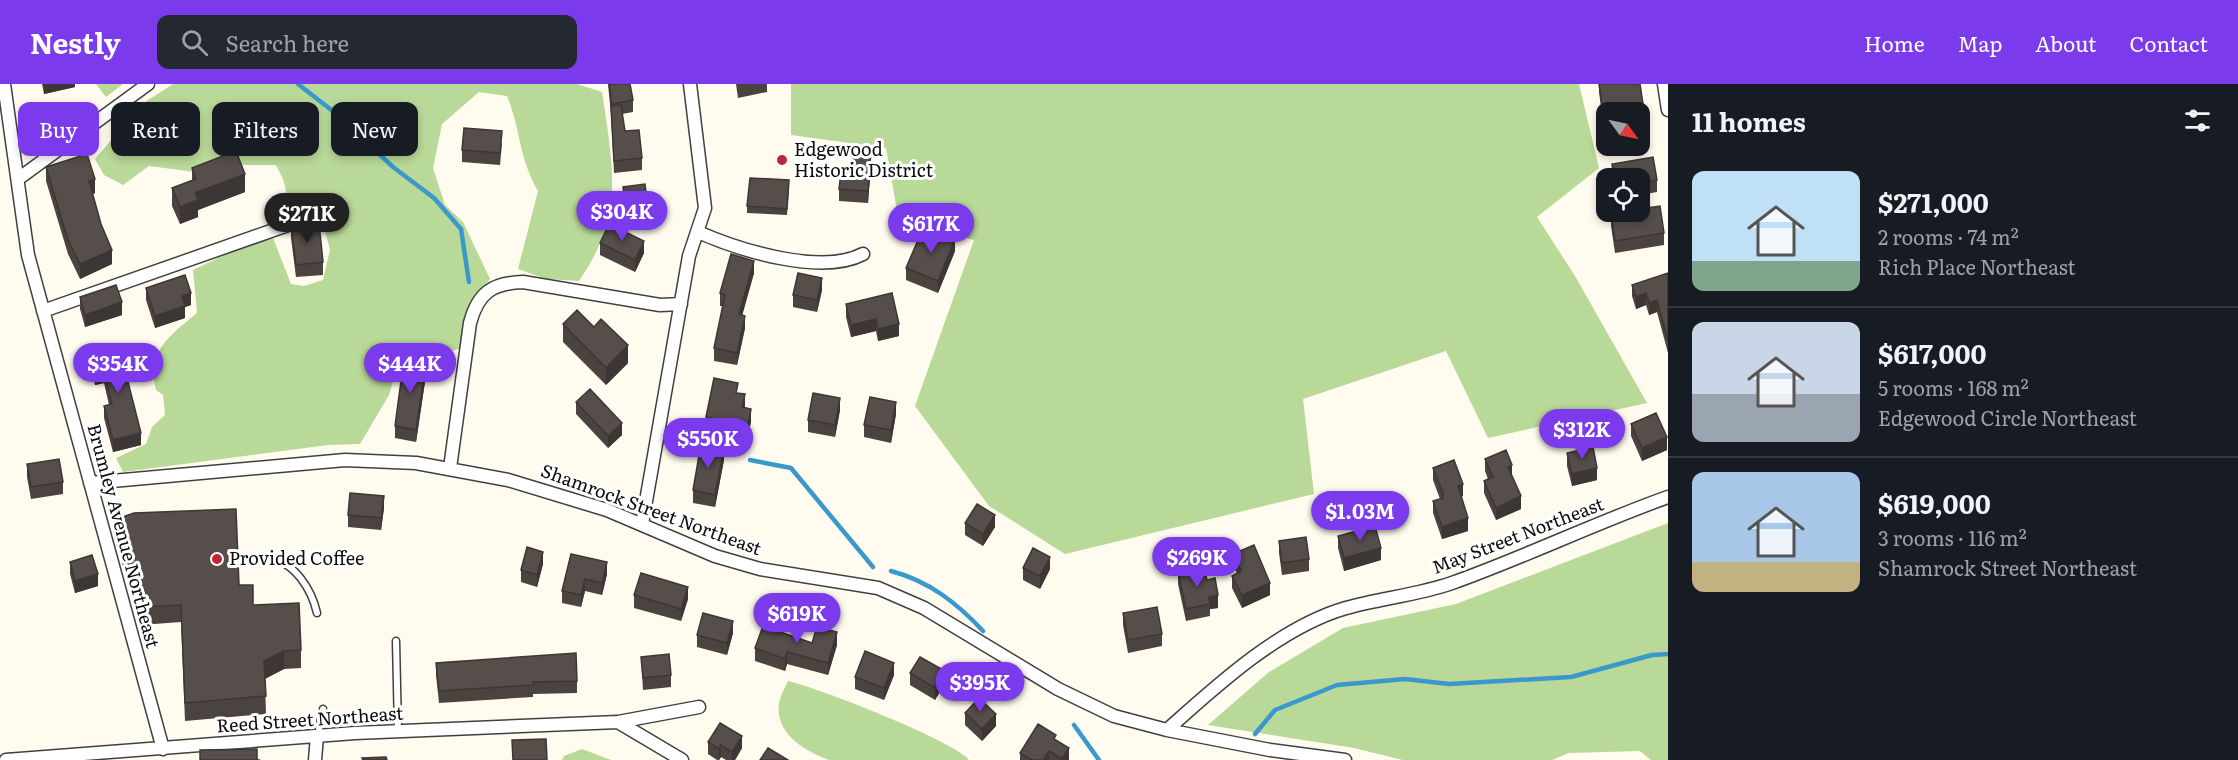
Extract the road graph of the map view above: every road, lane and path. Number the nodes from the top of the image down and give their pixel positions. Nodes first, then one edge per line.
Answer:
1 (4, 84) edge
2 (148, 84) edge
3 (690, 84) edge
4 (1664, 84) edge
5 (1668, 110) edge
6 (18, 179) junction
7 (288, 225) dead end
8 (698, 232) junction
9 (863, 254) dead end
10 (681, 304) junction
11 (43, 311) junction
12 (450, 468) junction
13 (90, 483) junction
14 (1668, 497) edge
15 (642, 524) junction
16 (269, 559) dead end
17 (317, 613) dead end
18 (396, 641) dead end
19 (699, 707) dead end
20 (323, 709) dead end
21 (618, 722) junction
22 (1167, 730) junction
23 (398, 731) junction
24 (317, 736) junction
25 (163, 749) junction
26 (6, 760) edge
27 (315, 760) edge
28 (682, 760) edge
29 (1345, 760) edge

1 - 6 street, Brumley Avenue Northeast
2 - 6 street
3 - 8 street
4 - 5 street
6 - 11 street, Brumley Avenue Northeast
7 - 11 street
8 - 9 street
8 - 10 street
10 - 12 street
10 - 15 street
11 - 13 street, Brumley Avenue Northeast
12 - 13 street, Shamrock Street Northeast
12 - 15 street, Shamrock Street Northeast
13 - 25 street, Brumley Avenue Northeast
14 - 22 street, May Street Northeast
15 - 22 street, Shamrock Street Northeast
16 - 17 lane
18 - 23 lane
19 - 21 street, Reed Street Northeast
20 - 24 lane
21 - 23 street, Reed Street Northeast
21 - 28 street
22 - 29 street, Shamrock Street Northeast
23 - 24 street, Reed Street Northeast
24 - 25 street, Reed Street Northeast
24 - 27 street
25 - 26 street, Reed Street Northeast

